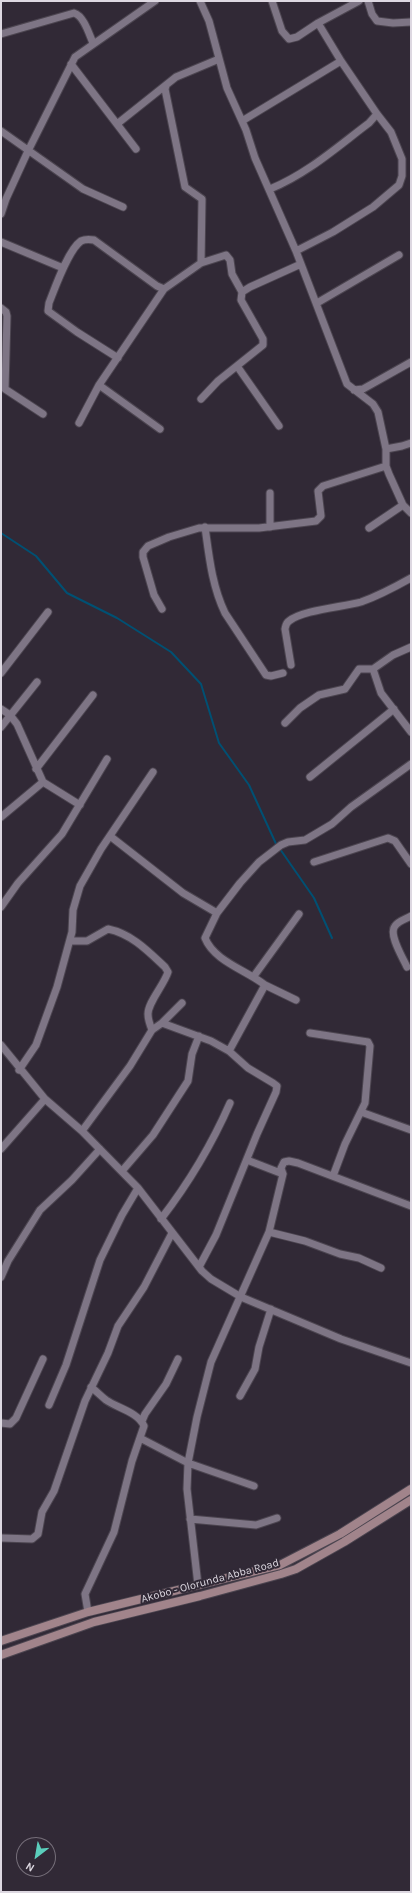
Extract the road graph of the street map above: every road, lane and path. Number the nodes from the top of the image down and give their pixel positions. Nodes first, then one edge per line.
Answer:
1 (156, 1) edge
2 (200, 1) edge
3 (272, 1) edge
4 (359, 1) edge
5 (368, 1) edge
6 (147, 3) edge
7 (411, 22) edge
8 (318, 23) junction
9 (1, 34) edge
10 (93, 43) junction
11 (219, 59) junction
12 (341, 61) junction
13 (71, 64) junction
14 (166, 86) junction
15 (376, 114) junction
16 (242, 121) junction
17 (117, 124) junction
18 (1, 131) edge
19 (136, 149) dead end
20 (28, 151) junction
21 (270, 189) junction
22 (4, 198) edge
23 (122, 207) dead end
24 (1, 214) edge
25 (1, 242) edge
26 (296, 251) junction
27 (399, 255) dead end
28 (201, 263) junction
29 (301, 264) junction
30 (63, 268) junction
31 (164, 289) junction
32 (242, 289) junction
33 (317, 304) junction
34 (1, 308) edge
35 (118, 358) junction
36 (411, 362) edge
37 (237, 366) junction
38 (99, 385) junction
39 (354, 390) junction
40 (201, 399) dead end
41 (43, 414) dead end
42 (79, 422) dead end
43 (279, 426) dead end
44 (160, 429) dead end
45 (411, 442) edge
46 (386, 449) junction
47 (386, 466) junction
48 (270, 493) dead end
49 (403, 505) junction
50 (411, 513) edge
51 (205, 527) junction
52 (270, 527) junction
53 (369, 528) dead end
54 (411, 578) edge
55 (162, 609) dead end
56 (48, 612) dead end
57 (411, 647) edge
58 (291, 665) dead end
59 (373, 668) junction
60 (283, 672) dead end
61 (1, 673) edge
62 (37, 682) dead end
63 (93, 695) dead end
64 (1, 709) edge
65 (394, 709) junction
66 (10, 715) junction
67 (285, 723) dead end
68 (1, 727) edge
69 (411, 732) edge
70 (106, 759) dead end
71 (411, 764) edge
72 (36, 770) junction
73 (153, 772) dead end
74 (310, 777) dead end
75 (43, 782) junction
76 (80, 804) junction
77 (1, 817) edge
78 (110, 836) junction
79 (314, 862) dead end
80 (411, 864) edge
81 (1, 907) edge
82 (217, 914) junction
83 (299, 914) dead end
84 (411, 916) edge
85 (70, 942) junction
86 (407, 967) dead end
87 (254, 976) junction
88 (265, 985) junction
89 (296, 1000) dead end
90 (182, 1003) dead end
91 (162, 1023) junction
92 (152, 1030) junction
93 (310, 1033) dead end
94 (199, 1036) junction
95 (1, 1045) edge
96 (229, 1051) junction
97 (19, 1070) junction
98 (45, 1099) junction
99 (230, 1103) dead end
100 (361, 1112) junction
101 (411, 1130) edge
102 (82, 1131) junction
103 (1, 1149) edge
104 (100, 1149) junction
105 (247, 1160) junction
106 (122, 1171) junction
107 (283, 1174) junction
108 (333, 1176) junction
109 (138, 1188) junction
110 (411, 1206) edge
111 (161, 1219) junction
112 (269, 1232) junction
113 (172, 1234) junction
114 (199, 1267) junction
115 (381, 1268) dead end
116 (1, 1276) edge
117 (241, 1298) junction
118 (271, 1309) junction
119 (43, 1359) dead end
120 (178, 1359) dead end
121 (411, 1363) edge
122 (91, 1387) junction
123 (240, 1396) dead end
124 (49, 1405) dead end
125 (142, 1421) junction
126 (1, 1423) edge
127 (140, 1438) junction
128 (188, 1463) junction
129 (254, 1486) dead end
130 (411, 1489) edge
131 (411, 1500) edge
132 (277, 1518) dead end
133 (190, 1519) junction
134 (340, 1534) junction
135 (2, 1538) dead end
136 (344, 1542) junction
137 (198, 1585) junction
138 (88, 1612) junction
139 (2, 1638) edge
140 (1, 1655) edge

1 - 6 street
2 - 11 street
3 - 8 street
4 - 8 street
5 - 7 street
6 - 10 street
8 - 12 street
9 - 10 street
10 - 13 street
11 - 14 street
11 - 16 street
12 - 15 street
12 - 16 street
13 - 17 street
13 - 20 street
14 - 17 street
14 - 28 street
15 - 21 street
15 - 26 street
16 - 21 street
17 - 19 street
18 - 20 street
20 - 22 street
20 - 23 street
21 - 26 street
22 - 24 street
25 - 30 street
26 - 29 street
27 - 33 street
28 - 31 street
28 - 32 street
29 - 32 street
29 - 33 street
30 - 31 street
30 - 35 street
31 - 35 street
32 - 37 street
33 - 39 street
34 - 41 street
35 - 38 street
36 - 39 street
37 - 40 street
37 - 43 street
38 - 42 street
38 - 44 street
39 - 46 street
45 - 46 street
46 - 47 street
47 - 49 street
47 - 52 street
48 - 52 street
49 - 50 street
49 - 53 street
51 - 52 street
51 - 55 street
51 - 60 street
54 - 58 street
56 - 61 street
57 - 59 street
59 - 65 street
59 - 67 street
62 - 66 street
63 - 72 street
64 - 66 street
65 - 69 street
65 - 74 street
66 - 68 street
66 - 72 street
70 - 76 street
71 - 82 street
72 - 75 street
73 - 78 street
75 - 76 street
75 - 77 street
76 - 81 street
78 - 82 street
78 - 85 street
79 - 80 street
82 - 87 street
83 - 87 street
84 - 86 street
85 - 92 street
85 - 97 street
87 - 88 street
88 - 89 street
88 - 96 street
90 - 91 street
91 - 92 street
91 - 94 street
92 - 102 street
93 - 100 street
94 - 96 street
94 - 106 street
95 - 97 street
96 - 105 street
97 - 98 street
98 - 102 street
98 - 103 street
99 - 111 street
100 - 101 street
100 - 108 street
102 - 104 street
104 - 106 street
104 - 116 street
105 - 107 street
105 - 114 street
106 - 109 street
107 - 108 street
107 - 112 street
108 - 110 street
109 - 111 street
109 - 124 street
111 - 113 street
112 - 115 street
112 - 117 street
113 - 114 street
113 - 122 street
114 - 117 street
117 - 118 street
117 - 128 street
118 - 121 street
118 - 123 street
119 - 126 street
120 - 125 street
122 - 125 street
122 - 135 street
125 - 127 street
127 - 128 street
127 - 138 street
128 - 129 street
128 - 133 street
130 - 134 main road, Akobo - Olorunda Abba Road
131 - 136 main road, Akobo - Olorunda Abba Road
132 - 133 street
133 - 137 street
134 - 136 main road
134 - 137 main road, Akobo - Olorunda Abba Road
136 - 140 main road, Akobo - Olorunda Abba Road
137 - 138 main road, Akobo - Olorunda Abba Road
138 - 139 main road, Akobo - Olorunda Abba Road

